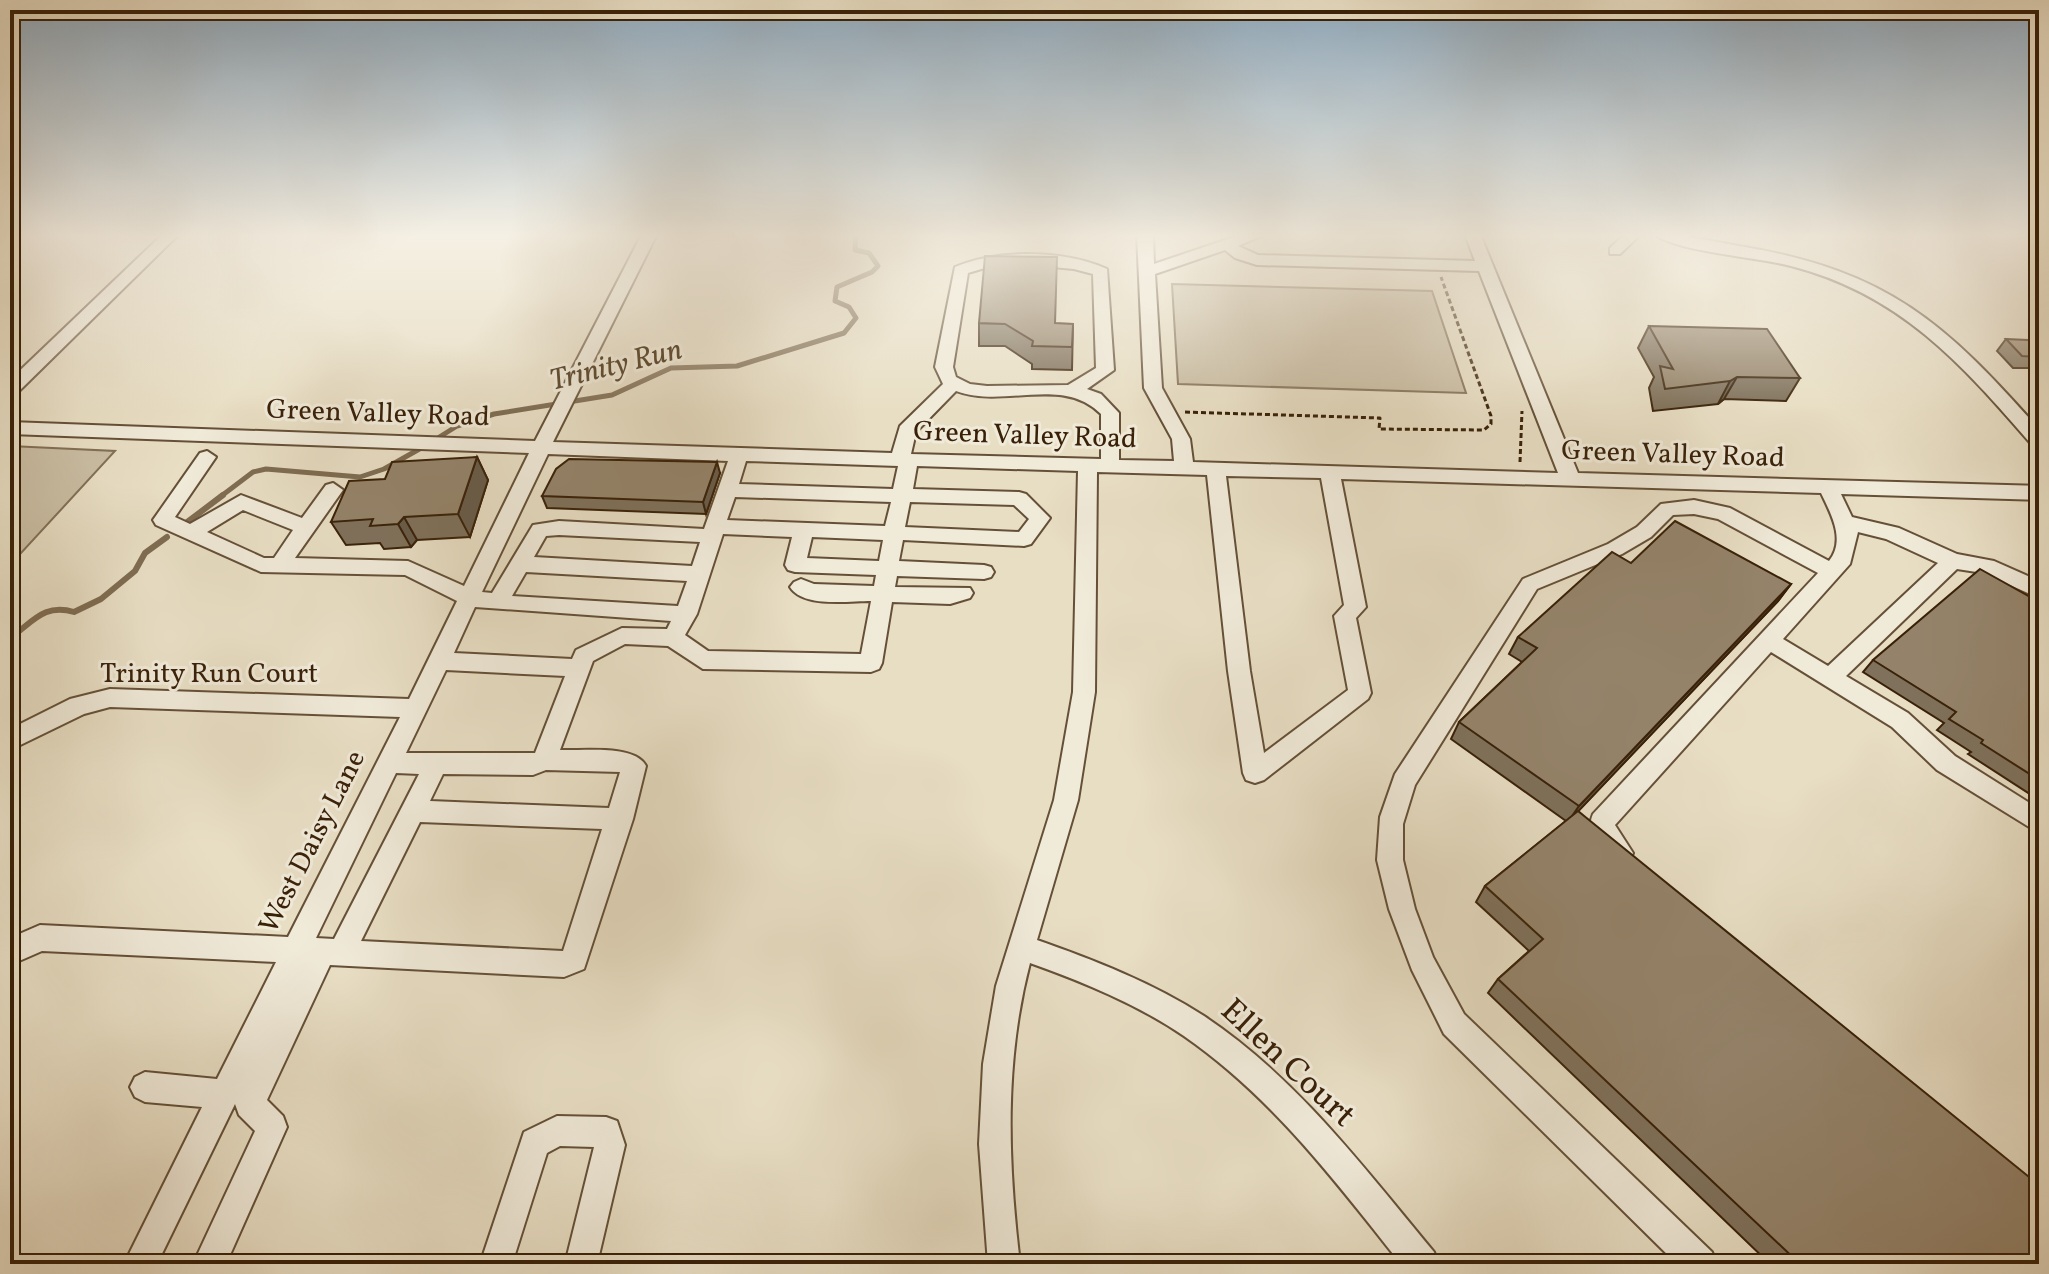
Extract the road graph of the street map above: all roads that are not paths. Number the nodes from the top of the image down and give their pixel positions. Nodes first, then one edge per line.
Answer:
1 (110, 293) edge
2 (620, 293) edge
3 (957, 293) edge
4 (1103, 293) edge
5 (1149, 293) edge
6 (1496, 293) edge
7 (1878, 293) edge
8 (953, 384) junction
9 (10, 390) edge
10 (1072, 390) junction
11 (17, 429) edge
12 (546, 439) junction
13 (2039, 441) edge
14 (10, 443) edge
15 (739, 455) junction
16 (207, 457) dead end
17 (904, 460) junction
18 (1099, 466) junction
19 (1184, 468) junction
20 (1216, 469) junction
21 (1330, 473) junction
22 (1571, 480) junction
23 (1829, 488) junction
24 (333, 490) dead end
25 (728, 490) junction
26 (902, 494) junction
27 (2036, 497) edge
28 (1845, 522) junction
29 (306, 527) junction
30 (803, 531) junction
31 (192, 532) junction
32 (715, 532) junction
33 (894, 533) junction
34 (990, 537) junction
35 (1953, 561) junction
36 (521, 564) junction
37 (279, 566) junction
38 (886, 570) junction
39 (1831, 571) junction
40 (700, 574) junction
41 (797, 577) junction
42 (974, 583) junction
43 (2039, 590) edge
44 (882, 593) junction
45 (469, 598) junction
46 (498, 602) junction
47 (686, 614) junction
48 (673, 638) junction
49 (1768, 640) junction
50 (439, 661) junction
51 (578, 668) junction
52 (1831, 677) junction
53 (416, 708) junction
54 (10, 740) edge
55 (544, 760) junction
56 (388, 763) junction
57 (432, 764) junction
58 (413, 811) junction
59 (620, 819) junction
60 (2039, 822) edge
61 (1634, 864) edge
62 (1021, 947) junction
63 (320, 950) junction
64 (10, 952) edge
65 (145, 1087) dead end
66 (223, 1094) junction
67 (140, 1264) edge
68 (209, 1264) edge
69 (496, 1264) edge
70 (581, 1264) edge
71 (1004, 1264) edge
72 (1422, 1264) edge
73 (1700, 1264) edge

1 - 9 street
2 - 12 street, West Daisy Lane
3 - 8 street
4 - 10 street
5 - 19 street
6 - 22 street
7 - 13 street
8 - 10 street
8 - 17 street
10 - 18 street
11 - 12 street, Green Valley Road
11 - 14 street
12 - 15 street, Green Valley Road
12 - 45 street, West Daisy Lane
15 - 17 street, Green Valley Road
15 - 25 street
16 - 31 street
17 - 18 street, Green Valley Road
17 - 26 street
18 - 19 street, Green Valley Road
18 - 62 street
19 - 20 street, Green Valley Road
20 - 21 street, Green Valley Road
20 - 21 street
21 - 22 street, Green Valley Road
22 - 23 street, Green Valley Road
23 - 27 street, Green Valley Road
23 - 28 street
24 - 29 street
25 - 26 street
25 - 32 street
26 - 33 street
26 - 34 street
28 - 35 street
28 - 39 street
29 - 31 street
29 - 37 street
30 - 32 street
30 - 33 street
30 - 41 street
31 - 37 street
32 - 36 street
32 - 40 street
33 - 34 street
33 - 38 street
34 - 42 street
35 - 43 street
35 - 52 street
36 - 40 street
36 - 46 street
37 - 45 street
38 - 41 street
38 - 42 street
38 - 44 street
39 - 49 street
39 - 73 street
40 - 47 street
41 - 44 street
42 - 44 street
44 - 48 street
45 - 46 street
45 - 50 street, West Daisy Lane
46 - 47 street
47 - 48 street
48 - 51 street
49 - 52 street
49 - 61 street
50 - 51 street
50 - 53 street, West Daisy Lane
51 - 55 street
52 - 60 street
53 - 54 street, Trinity Run Court
53 - 56 street, West Daisy Lane
55 - 57 street
55 - 59 street
56 - 57 street
56 - 63 street, West Daisy Lane
57 - 58 street
58 - 59 street
58 - 63 street
59 - 63 street
62 - 71 street
62 - 72 street, Ellen Court
63 - 64 street
63 - 66 street, West Daisy Lane
63 - 68 street
65 - 66 street
66 - 67 street, West Daisy Lane
69 - 70 street

